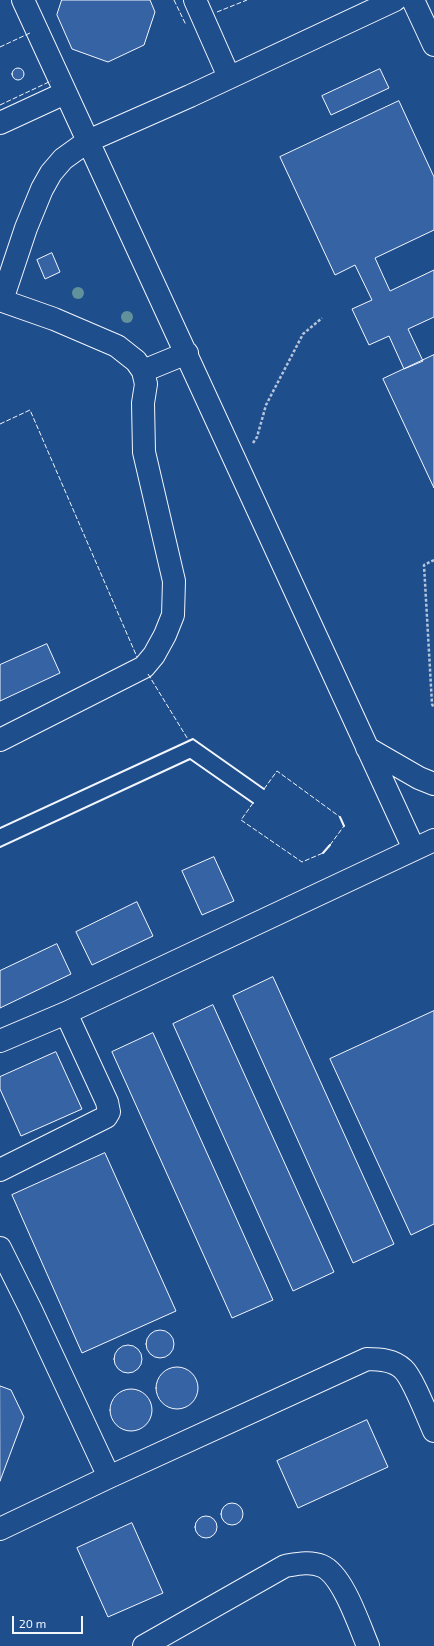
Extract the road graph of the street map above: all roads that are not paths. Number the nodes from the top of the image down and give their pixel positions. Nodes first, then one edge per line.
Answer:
1 (23, 0) edge
2 (195, 0) edge
3 (395, 0) edge
4 (413, 0) edge
5 (434, 45) edge
6 (229, 77) junction
7 (66, 93) junction
8 (0, 123) edge
9 (88, 142) junction
10 (1, 300) edge
11 (187, 354) junction
12 (143, 371) junction
13 (0, 740) edge
14 (367, 748) junction
15 (434, 784) edge
16 (434, 840) edge
17 (414, 849) junction
18 (66, 1013) junction
19 (0, 1041) edge
20 (0, 1170) edge
21 (0, 1248) edge
22 (434, 1432) edge
23 (109, 1477) junction
24 (0, 1529) edge
25 (144, 1646) edge
26 (368, 1646) edge

1 - 7 lane
2 - 6 lane
3 - 6 lane
4 - 5 lane
6 - 9 lane
7 - 8 lane
7 - 9 lane
9 - 10 lane
9 - 11 lane
10 - 12 lane
11 - 12 lane
11 - 14 lane
12 - 13 lane
14 - 15 lane
14 - 17 lane
16 - 17 lane
17 - 18 lane
18 - 19 lane
18 - 20 lane
21 - 23 lane
22 - 23 lane
23 - 24 lane
25 - 26 lane

